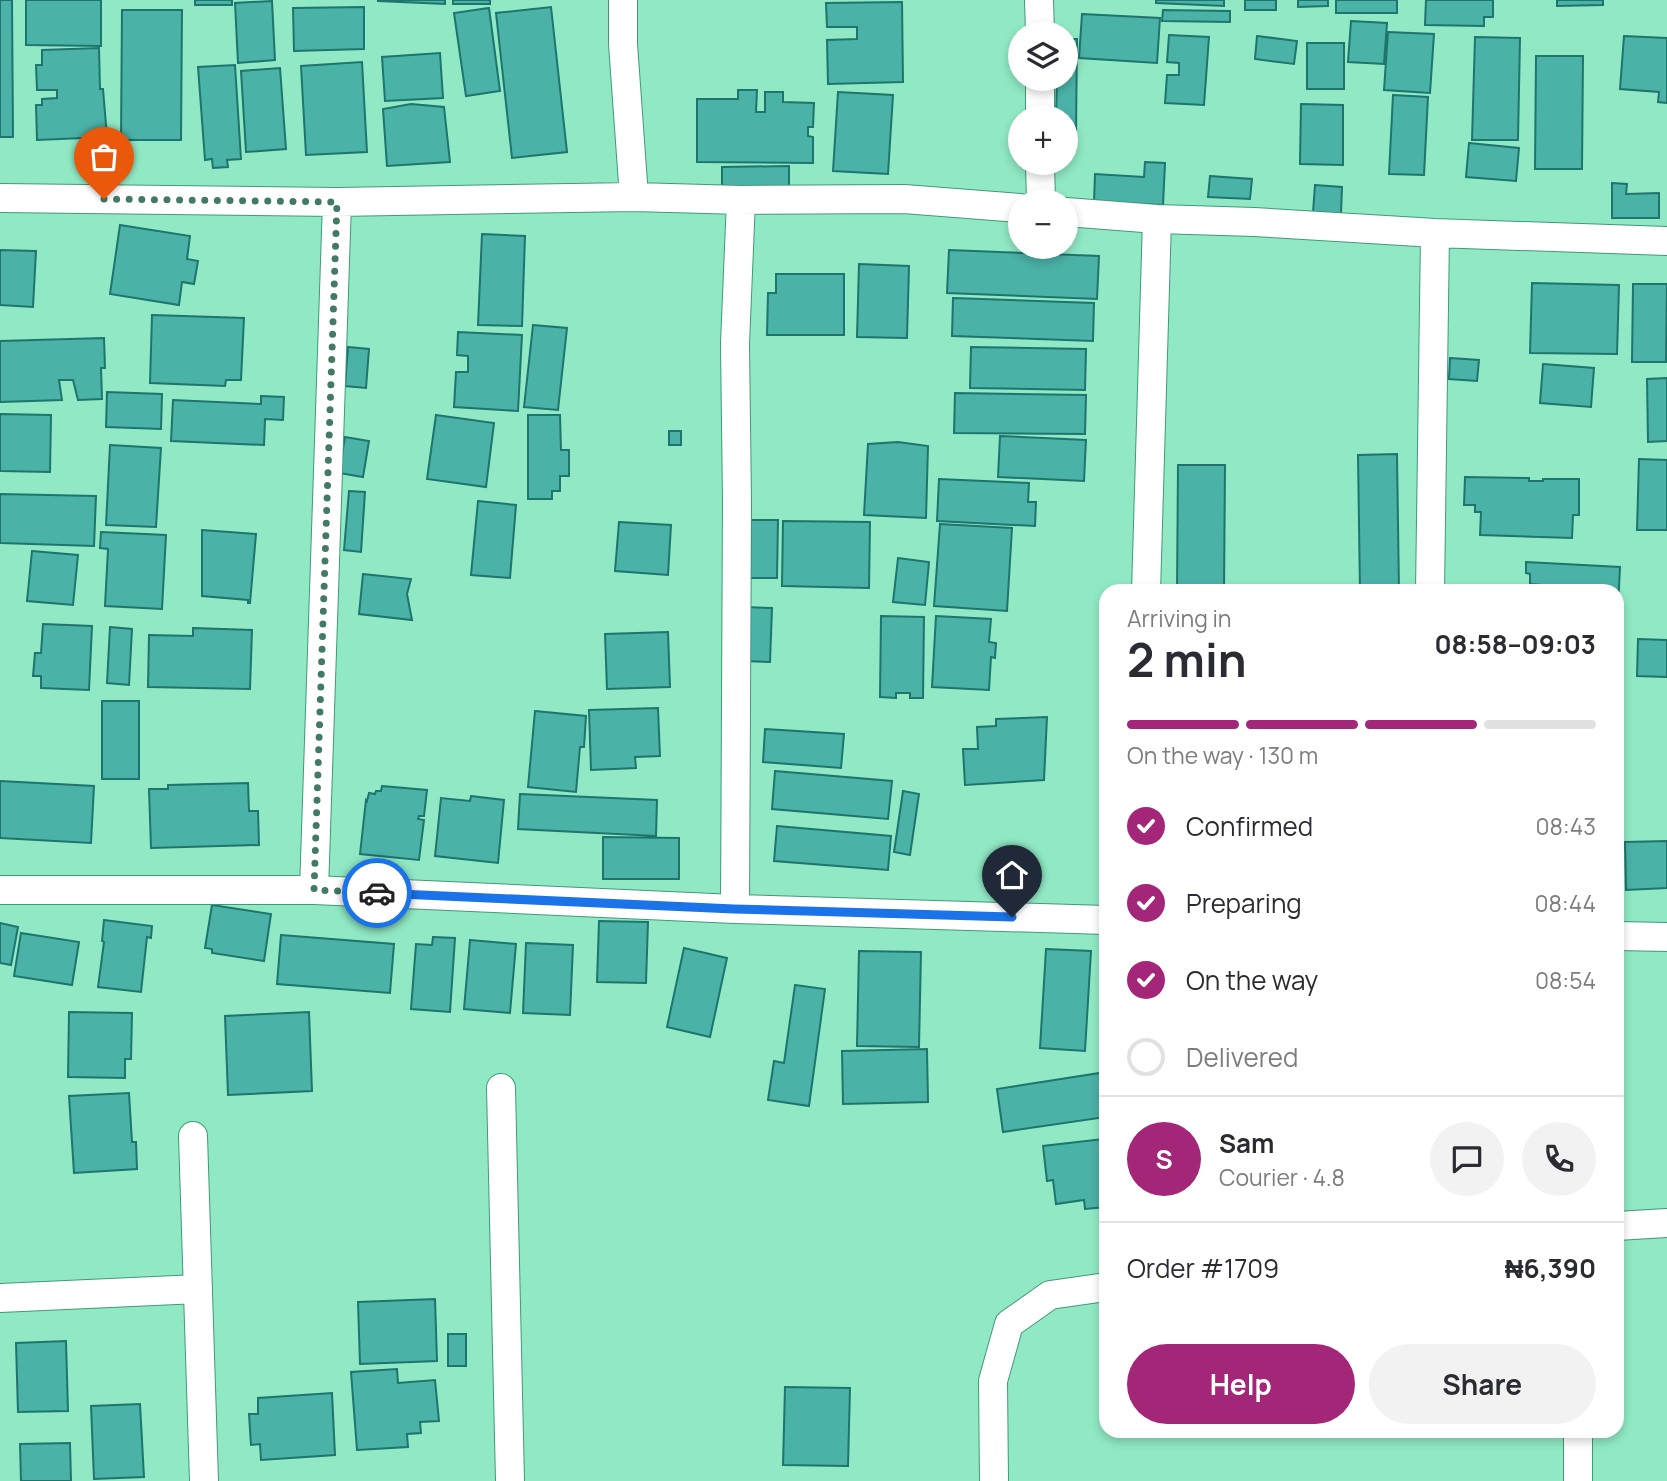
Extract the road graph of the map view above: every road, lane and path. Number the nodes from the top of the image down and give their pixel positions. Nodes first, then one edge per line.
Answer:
1 (623, 0) edge
2 (1039, 0) edge
3 (1040, 21) edge
4 (634, 197) junction
5 (0, 198) edge
6 (741, 201) junction
7 (337, 202) junction
8 (1008, 207) edge
9 (1078, 213) edge
10 (1157, 219) junction
11 (1435, 233) junction
12 (1667, 241) edge
13 (1146, 584) edge
14 (1430, 584) edge
15 (0, 890) edge
16 (314, 890) junction
17 (734, 909) junction
18 (1099, 920) edge
19 (1624, 936) edge
20 (1667, 937) edge
21 (501, 1088) dead end
22 (194, 1136) dead end
23 (1667, 1223) edge
24 (1624, 1226) edge
25 (1099, 1288) edge
26 (198, 1289) junction
27 (0, 1298) edge
28 (1578, 1438) edge
29 (204, 1481) edge
30 (510, 1481) edge
31 (995, 1481) edge
32 (1578, 1481) edge

1 - 4 street
2 - 3 street
4 - 6 street
4 - 7 street
5 - 7 street
6 - 8 street
6 - 17 street
7 - 16 street
9 - 10 street
10 - 11 street
10 - 13 street
11 - 12 street
11 - 14 street
15 - 16 street
16 - 17 street
17 - 18 street
19 - 20 street
21 - 30 street
22 - 26 street
23 - 24 street
25 - 31 street
26 - 27 street
26 - 29 street
28 - 32 street

